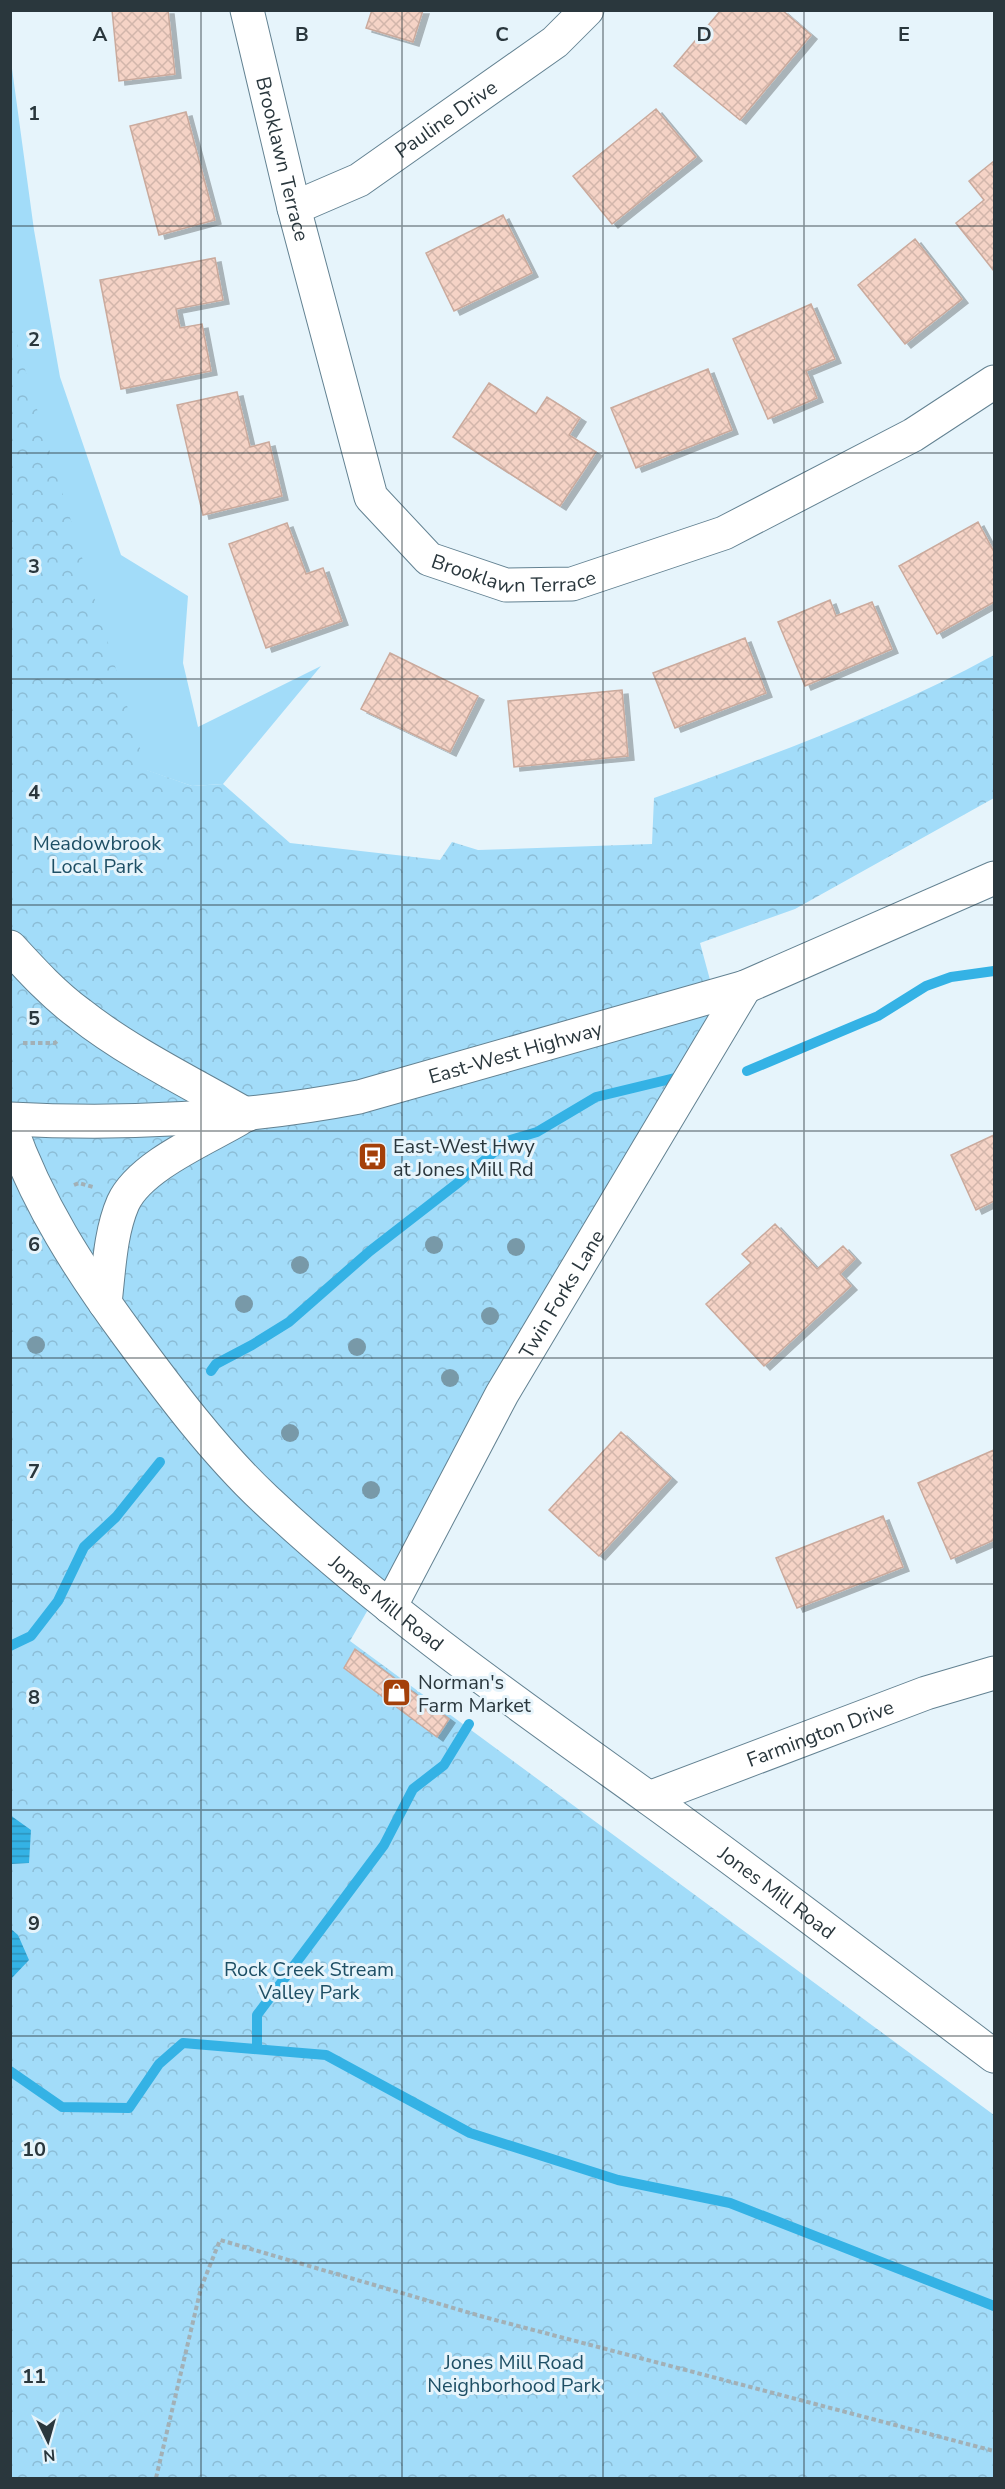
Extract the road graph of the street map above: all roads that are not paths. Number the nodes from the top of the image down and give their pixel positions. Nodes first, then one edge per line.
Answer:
1 (247, 10) edge
2 (587, 10) edge
3 (294, 208) junction
4 (994, 382) edge
5 (994, 878) edge
6 (10, 947) edge
7 (745, 987) junction
8 (247, 1115) junction
9 (10, 1119) edge
10 (10, 1126) edge
11 (105, 1303) junction
12 (390, 1606) junction
13 (994, 1673) edge
14 (649, 1798) junction
15 (994, 2056) edge

1 - 3 main road, Brooklawn Terrace
2 - 3 main road, Pauline Drive
3 - 4 main road, Brooklawn Terrace
5 - 7 main road, East-West Highway
6 - 8 main road
7 - 8 main road, East-West Highway
7 - 12 main road, Twin Forks Lane
8 - 9 main road, East-West Highway
8 - 11 main road
10 - 11 main road, Jones Mill Road
11 - 12 main road, Jones Mill Road
12 - 14 main road, Jones Mill Road
13 - 14 main road, Farmington Drive
14 - 15 main road, Jones Mill Road

